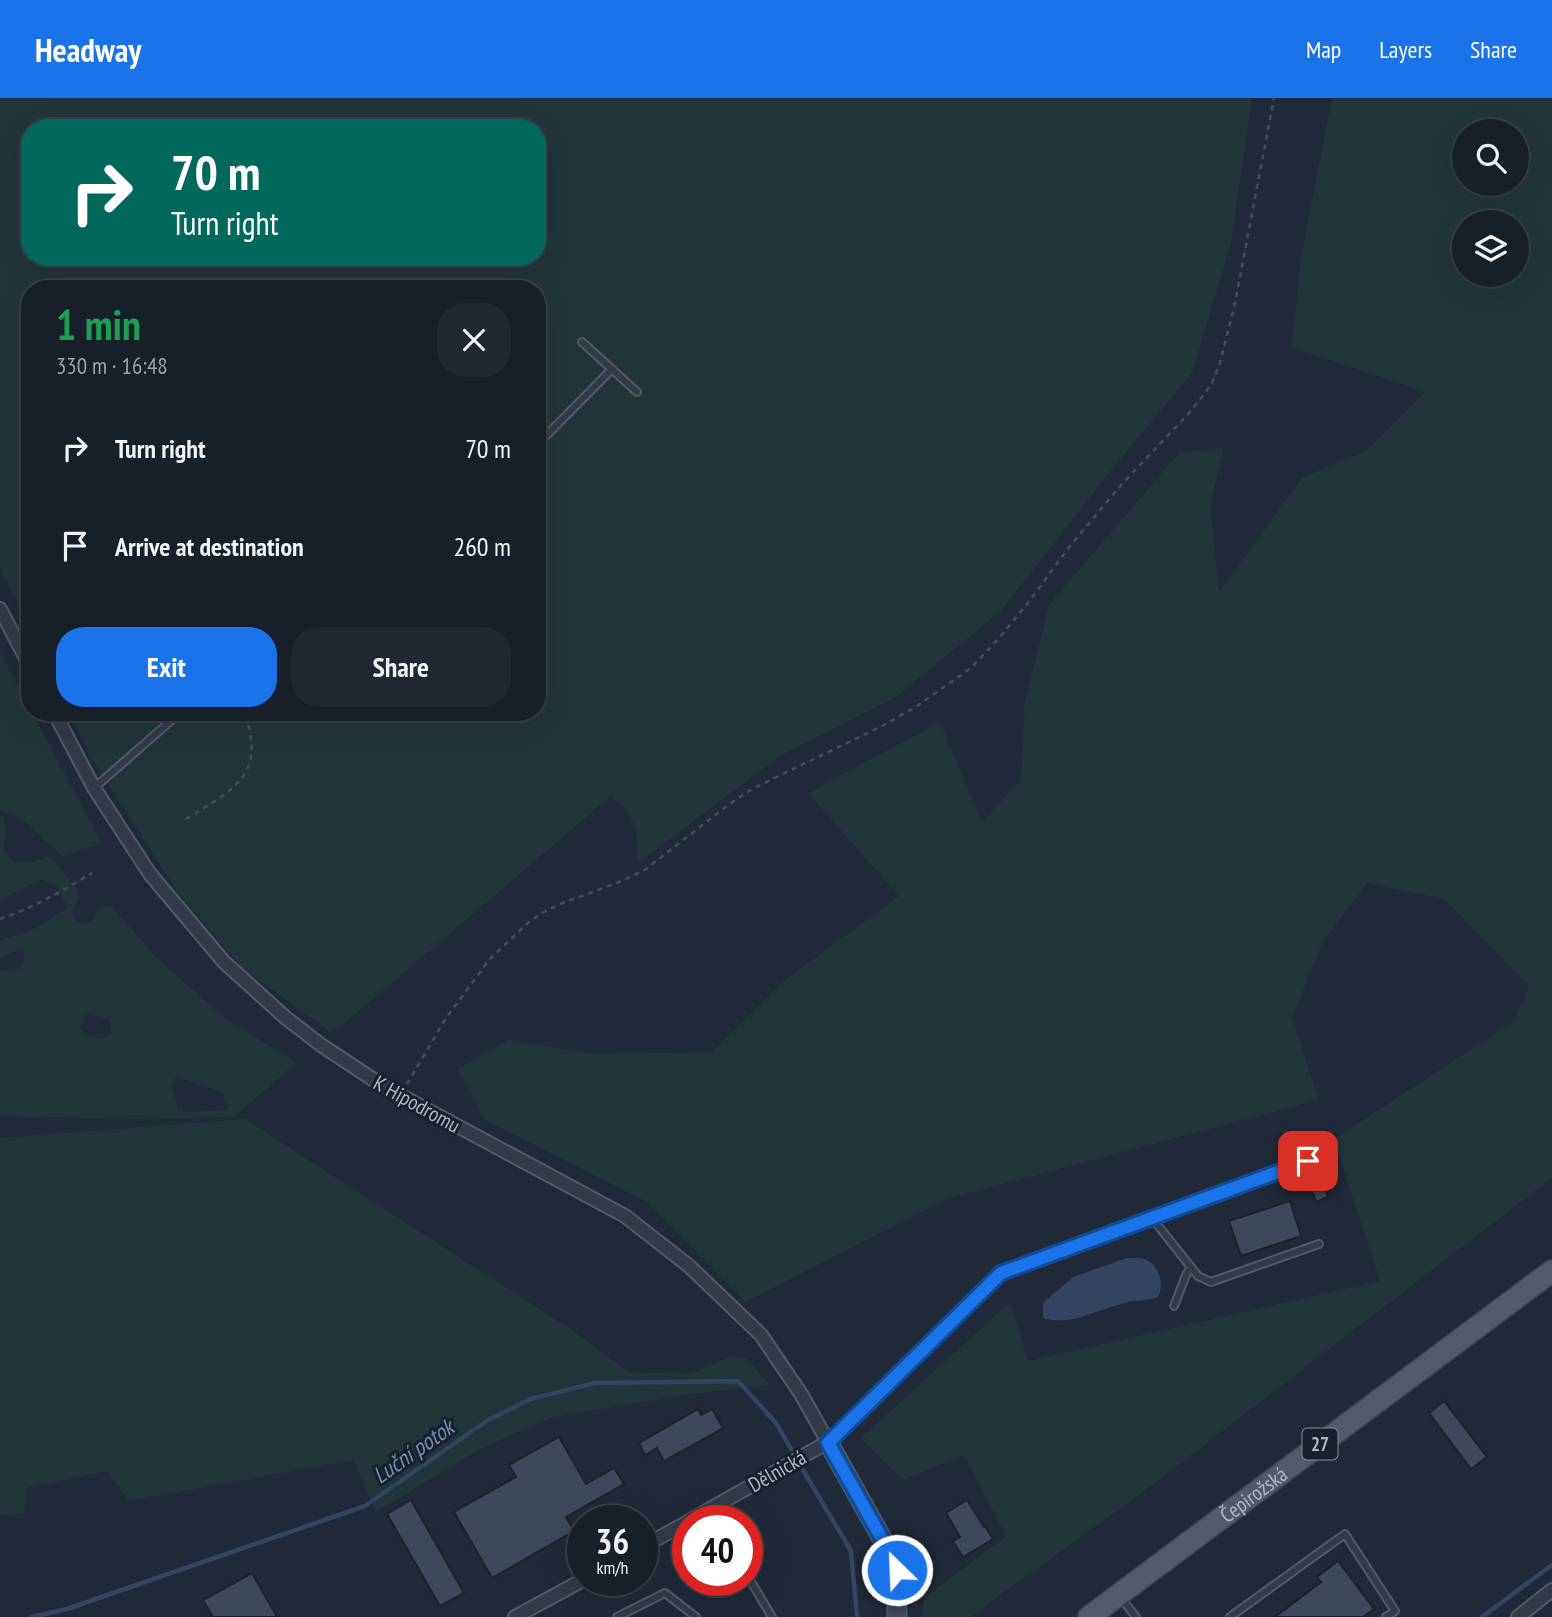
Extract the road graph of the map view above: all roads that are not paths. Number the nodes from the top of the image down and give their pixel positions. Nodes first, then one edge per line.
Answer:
1 (582, 342) dead end
2 (612, 369) junction
3 (637, 392) dead end
4 (546, 436) edge
5 (0, 609) edge
6 (21, 649) edge
7 (59, 721) edge
8 (171, 721) edge
9 (94, 788) junction
10 (1308, 1161) dead end
11 (1152, 1218) junction
12 (1319, 1244) dead end
13 (1191, 1267) junction
14 (1552, 1271) edge
15 (1174, 1306) dead end
16 (828, 1443) junction
17 (728, 1505) edge
18 (567, 1589) edge
19 (1552, 1590) edge
20 (1118, 1594) junction
21 (760, 1596) edge
22 (515, 1617) edge
23 (617, 1617) edge
24 (696, 1617) edge
25 (772, 1617) edge
26 (897, 1617) edge
27 (1089, 1617) edge
28 (1136, 1617) edge
29 (1230, 1617) edge
30 (1386, 1617) edge
31 (1518, 1617) edge

1 - 2 lane
2 - 3 lane
2 - 4 lane
5 - 6 street
7 - 9 street, K Hipodromu
8 - 9 lane
9 - 16 street, K Hipodromu
10 - 11 lane
11 - 13 lane
11 - 16 lane
12 - 13 lane
13 - 15 lane
14 - 20 main road, Čepirožská / 27
16 - 17 street, Dělnická
16 - 26 street
18 - 22 street
19 - 31 street
20 - 27 main road, Čepirožská / 27
20 - 28 lane
21 - 25 lane
23 - 24 lane
29 - 30 lane

